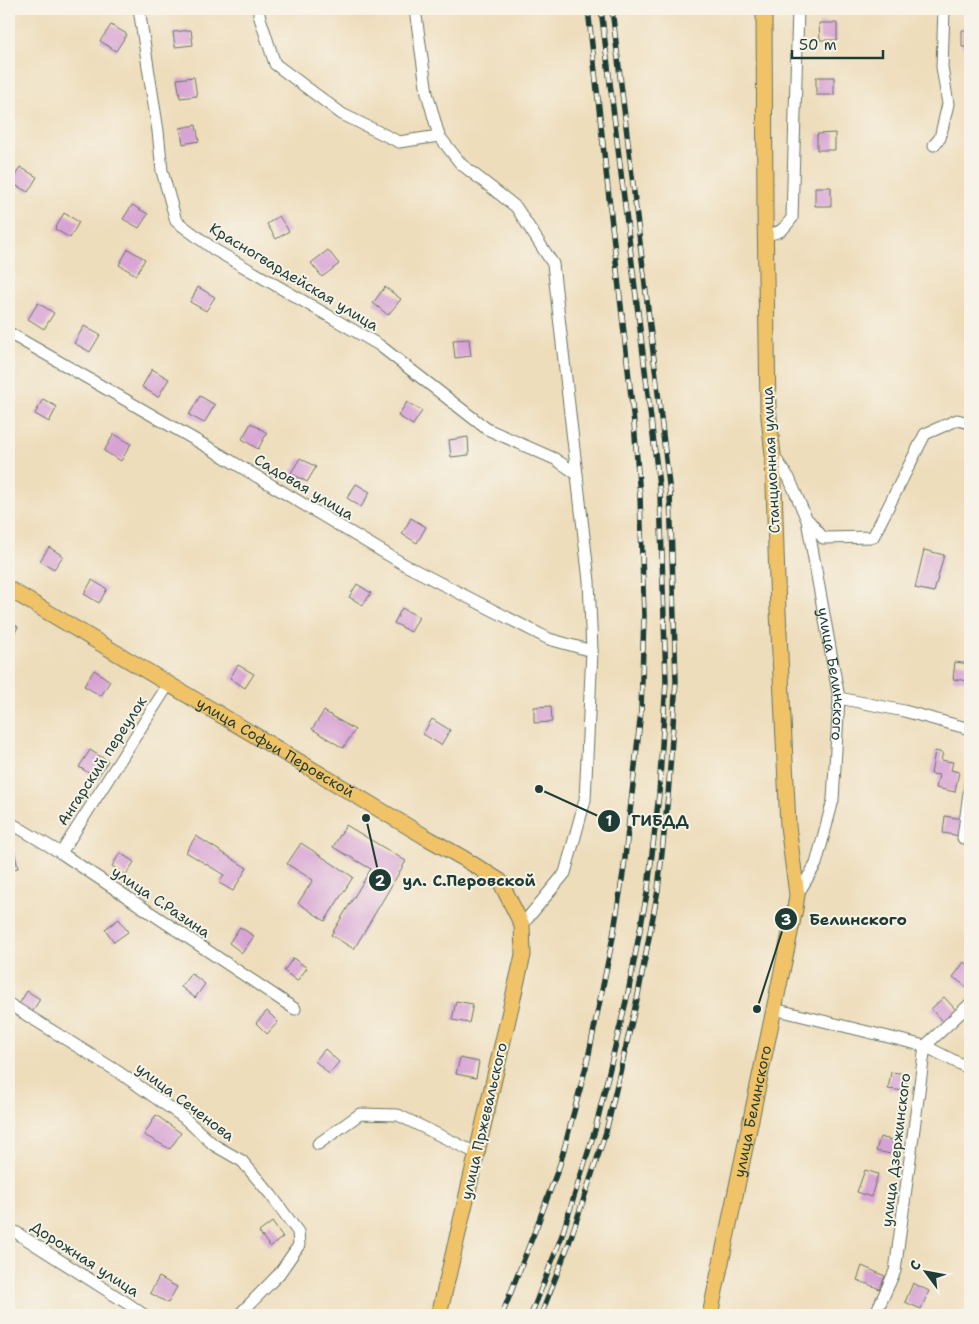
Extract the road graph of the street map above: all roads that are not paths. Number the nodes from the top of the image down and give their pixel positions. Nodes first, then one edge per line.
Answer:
1 (139, 9) edge
2 (259, 9) edge
3 (415, 9) edge
4 (764, 9) edge
5 (798, 9) edge
6 (944, 9) edge
7 (439, 136) junction
8 (934, 145) dead end
9 (765, 235) junction
10 (9, 333) edge
11 (970, 422) edge
12 (773, 455) junction
13 (577, 474) junction
14 (808, 520) junction
15 (9, 589) edge
16 (592, 651) junction
17 (168, 685) junction
18 (840, 698) junction
19 (970, 729) edge
20 (970, 785) edge
21 (9, 822) edge
22 (963, 838) dead end
23 (61, 853) junction
24 (796, 902) junction
25 (522, 926) junction
26 (9, 1004) edge
27 (970, 1004) edge
28 (295, 1009) dead end
29 (774, 1009) junction
30 (925, 1046) junction
31 (970, 1069) edge
32 (318, 1144) dead end
33 (476, 1153) junction
34 (9, 1228) edge
35 (144, 1315) edge
36 (239, 1315) edge
37 (439, 1315) edge
38 (710, 1315) edge
39 (875, 1315) edge

1 - 13 street, Красногвардейская улица
2 - 7 street
3 - 7 street
4 - 9 main road, Станционная улица
5 - 9 street
6 - 8 street
7 - 13 street
9 - 12 main road, Станционная улица
10 - 16 street, Садовая улица
11 - 14 street
12 - 14 street, улица Белинского
12 - 24 main road, Станционная улица
13 - 16 street
14 - 18 street, улица Белинского
15 - 17 main road, улица Софьи Перовской
16 - 25 street
17 - 23 street, Ангарский переулок
17 - 25 main road, улица Софьи Перовской
18 - 19 street
18 - 24 street, улица Белинского
20 - 22 street
21 - 23 street, улица С.Разина
23 - 28 street, улица С.Разина
24 - 29 main road, улица Белинского
25 - 33 main road, улица Пржевальского
26 - 36 street, улица Сеченова
27 - 30 street
29 - 30 street
29 - 38 main road, улица Белинского
30 - 31 street
30 - 39 street, улица Дзержинского
32 - 33 street
33 - 37 main road, улица Пржевальского
34 - 35 street, Дорожная улица

